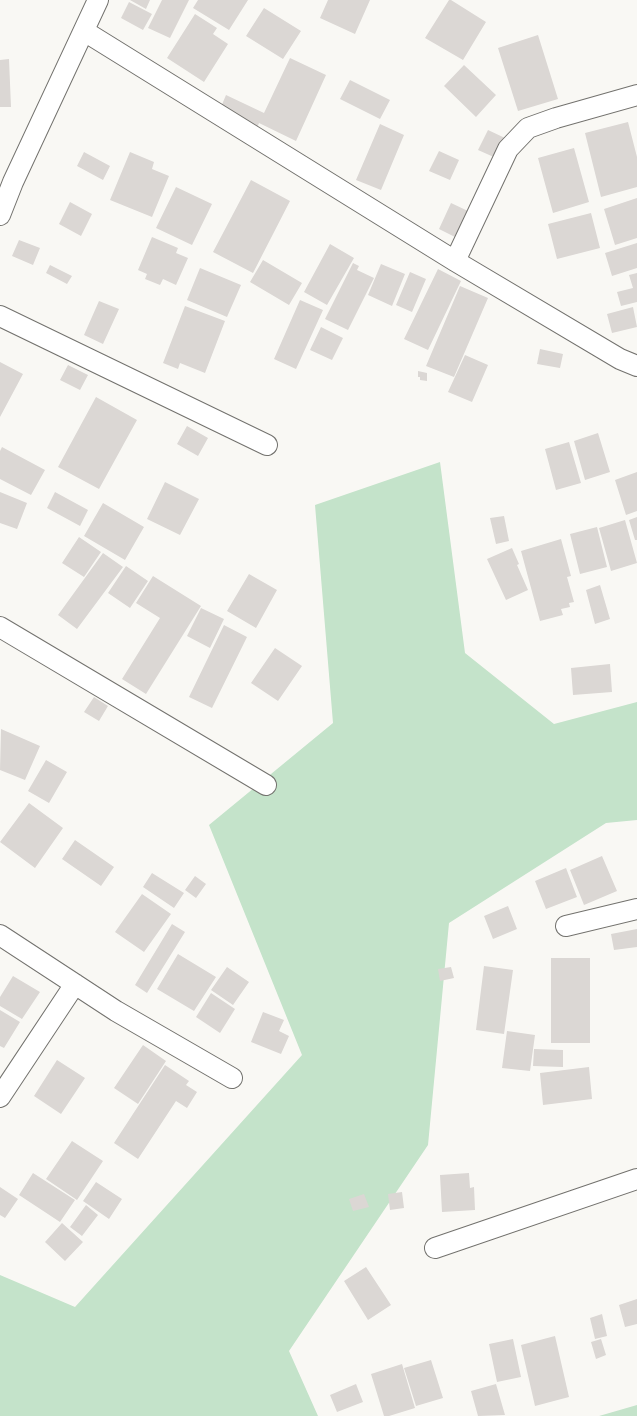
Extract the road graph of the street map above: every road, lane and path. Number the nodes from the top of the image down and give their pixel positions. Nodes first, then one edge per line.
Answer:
1 (98, 0) edge
2 (84, 31) junction
3 (637, 95) edge
4 (0, 215) edge
5 (455, 261) junction
6 (0, 316) edge
7 (637, 366) edge
8 (267, 445) dead end
9 (0, 628) edge
10 (266, 785) dead end
11 (637, 909) edge
12 (566, 926) dead end
13 (0, 935) edge
14 (74, 984) junction
15 (232, 1078) dead end
16 (0, 1097) edge
17 (637, 1179) edge
18 (435, 1248) dead end

1 - 2 street
2 - 4 street
2 - 5 street
3 - 5 street
5 - 7 street
6 - 8 street
9 - 10 street
11 - 12 street
13 - 14 street
14 - 15 street
14 - 16 street
17 - 18 street

